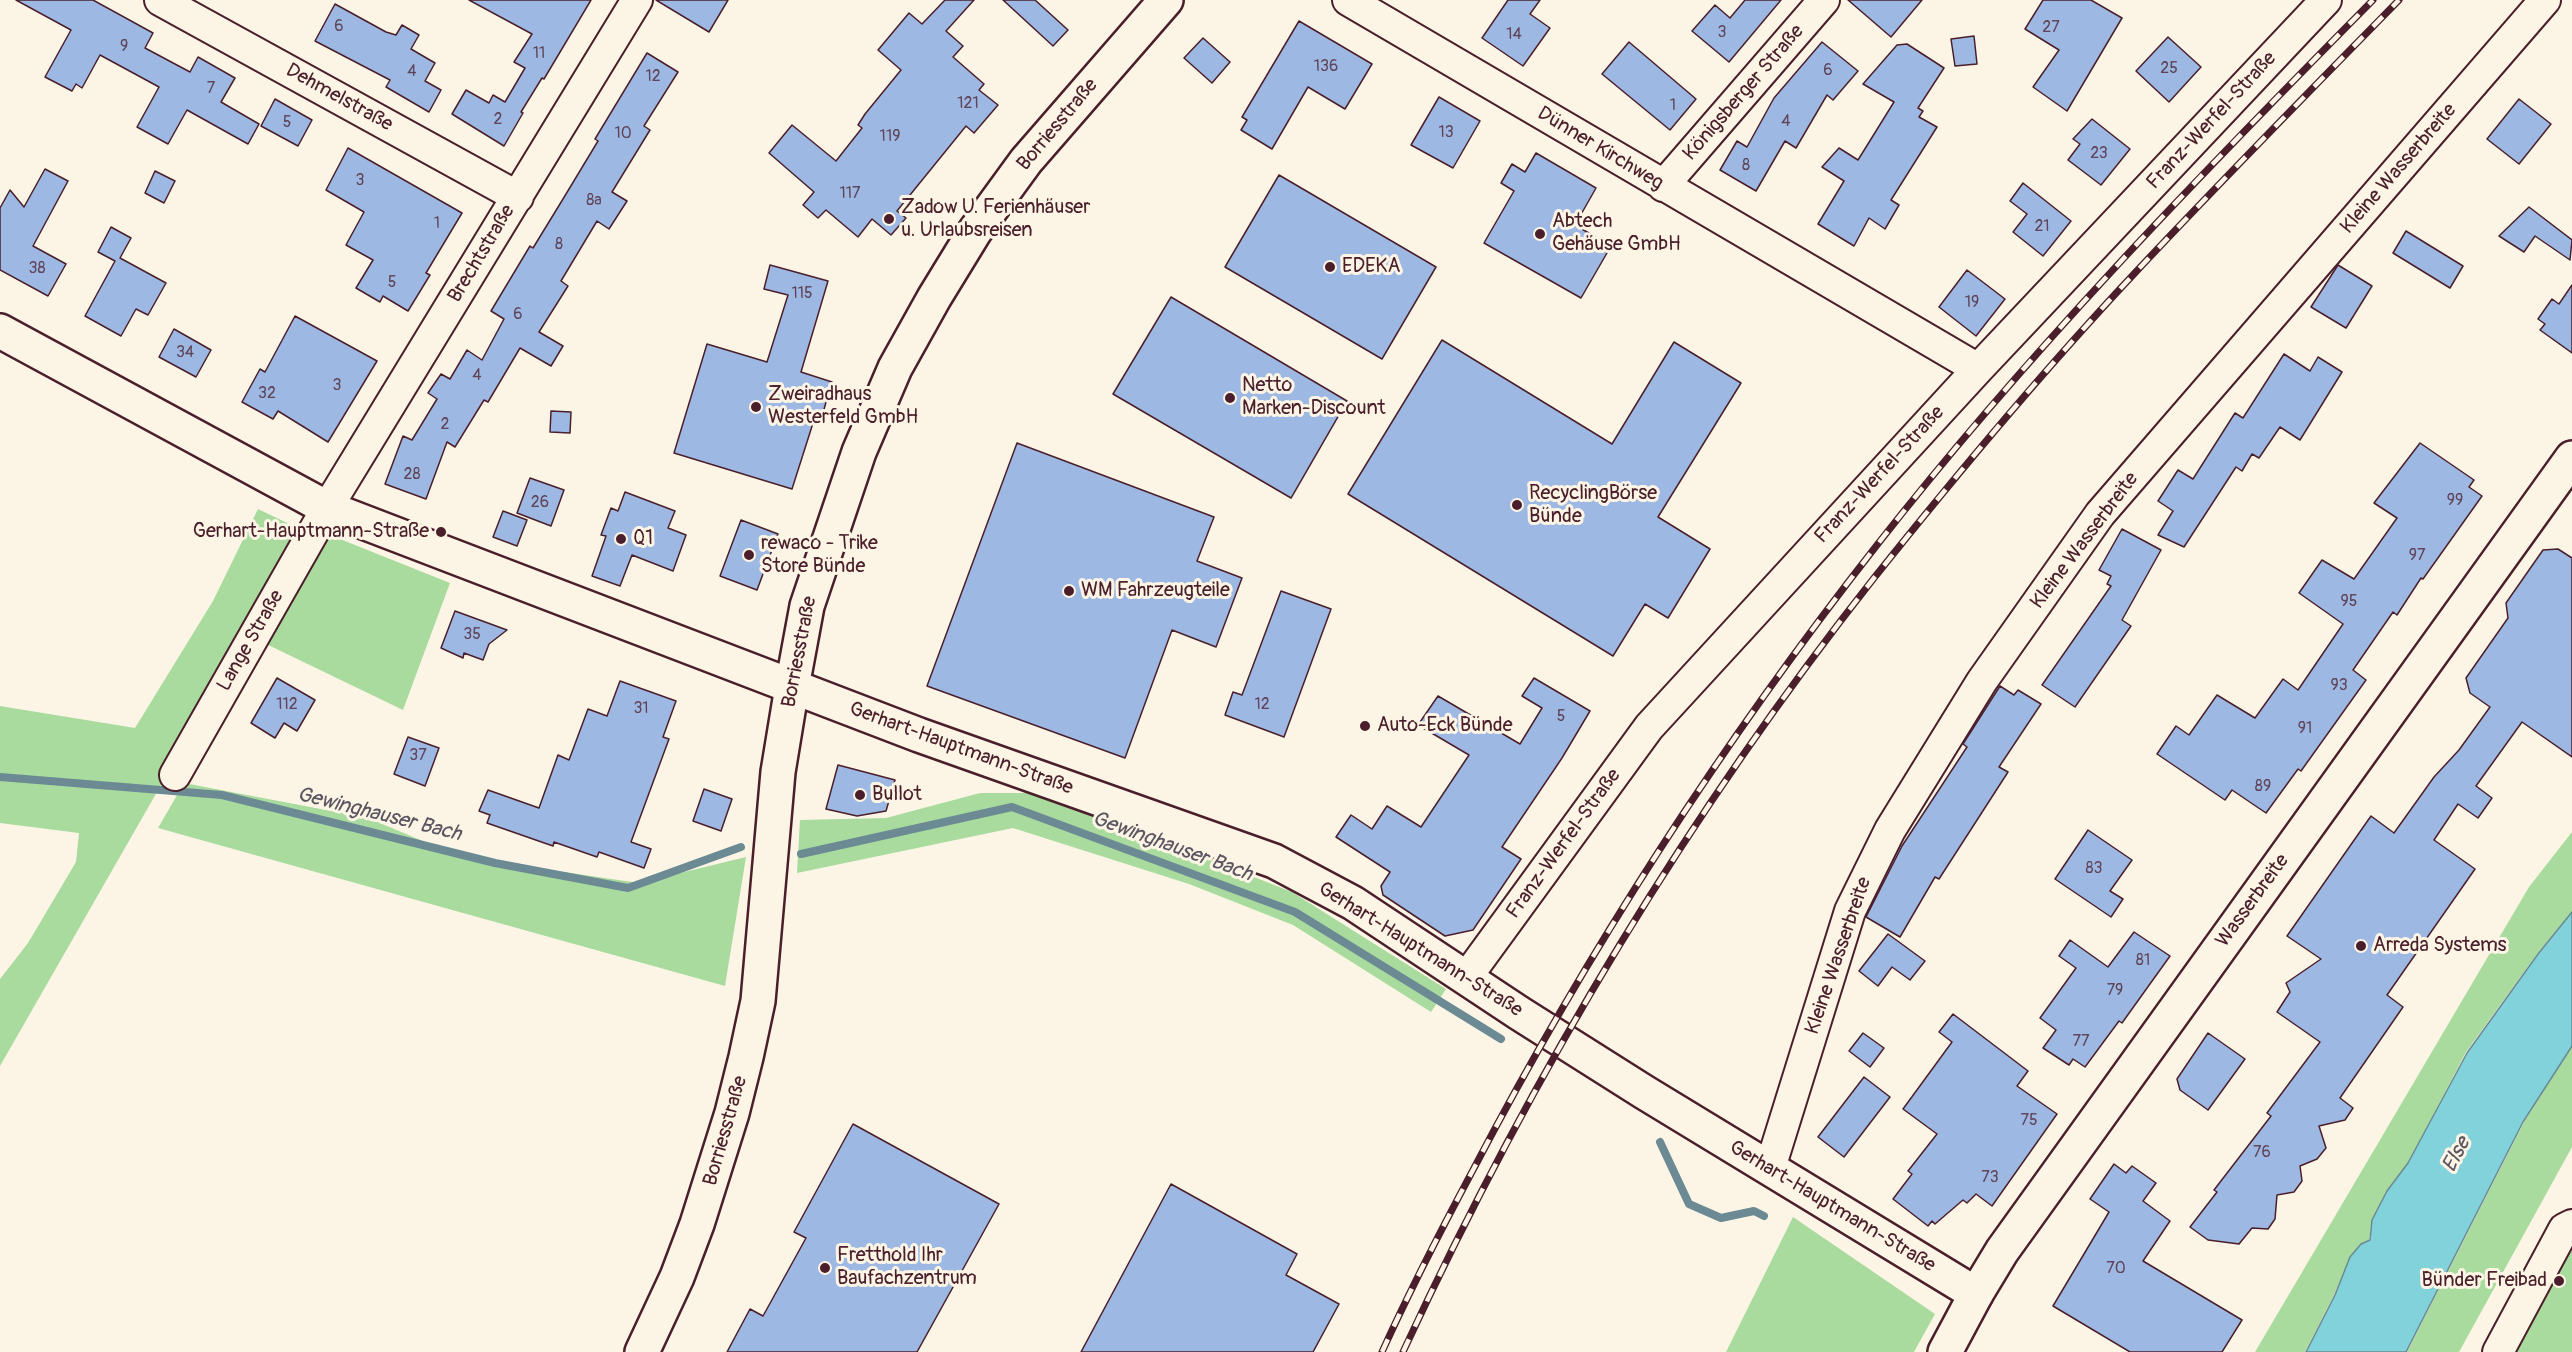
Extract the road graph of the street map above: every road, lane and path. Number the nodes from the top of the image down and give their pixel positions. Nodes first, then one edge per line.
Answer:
1 (160, 0) edge
2 (637, 0) edge
3 (1166, 0) edge
4 (1348, 0) edge
5 (1824, 0) edge
6 (2326, 0) edge
7 (2545, 0) edge
8 (1663, 186) junction
9 (518, 197) junction
10 (0, 331) edge
11 (1978, 369) junction
12 (2572, 458) edge
13 (327, 508) junction
14 (792, 687) junction
15 (175, 775) dead end
16 (1466, 978) junction
17 (1770, 1168) junction
18 (2572, 1225) edge
19 (1976, 1294) junction
20 (642, 1352) edge
21 (1945, 1352) edge
22 (2498, 1352) edge

1 - 9 street, Dehmelstraße
2 - 9 street, Brechtstraße
3 - 14 main road, Borriesstraße
4 - 8 street, Dünner Kirchweg
5 - 8 street, Königsberger Straße
6 - 11 street, Franz-Werfel-Straße
7 - 17 street, Kleine Wasserbreite
8 - 11 street, Dünner Kirchweg
9 - 13 street, Brechtstraße
10 - 13 main road, Gerhart-Hauptmann-Straße
11 - 16 street, Franz-Werfel-Straße
12 - 19 main road, Wasserbreite
13 - 14 main road, Gerhart-Hauptmann-Straße
13 - 15 street, Lange Straße
14 - 16 main road, Gerhart-Hauptmann-Straße
14 - 20 main road, Borriesstraße
16 - 17 main road, Gerhart-Hauptmann-Straße
17 - 19 main road, Gerhart-Hauptmann-Straße
18 - 22 street
19 - 21 main road, Wasserbreite

